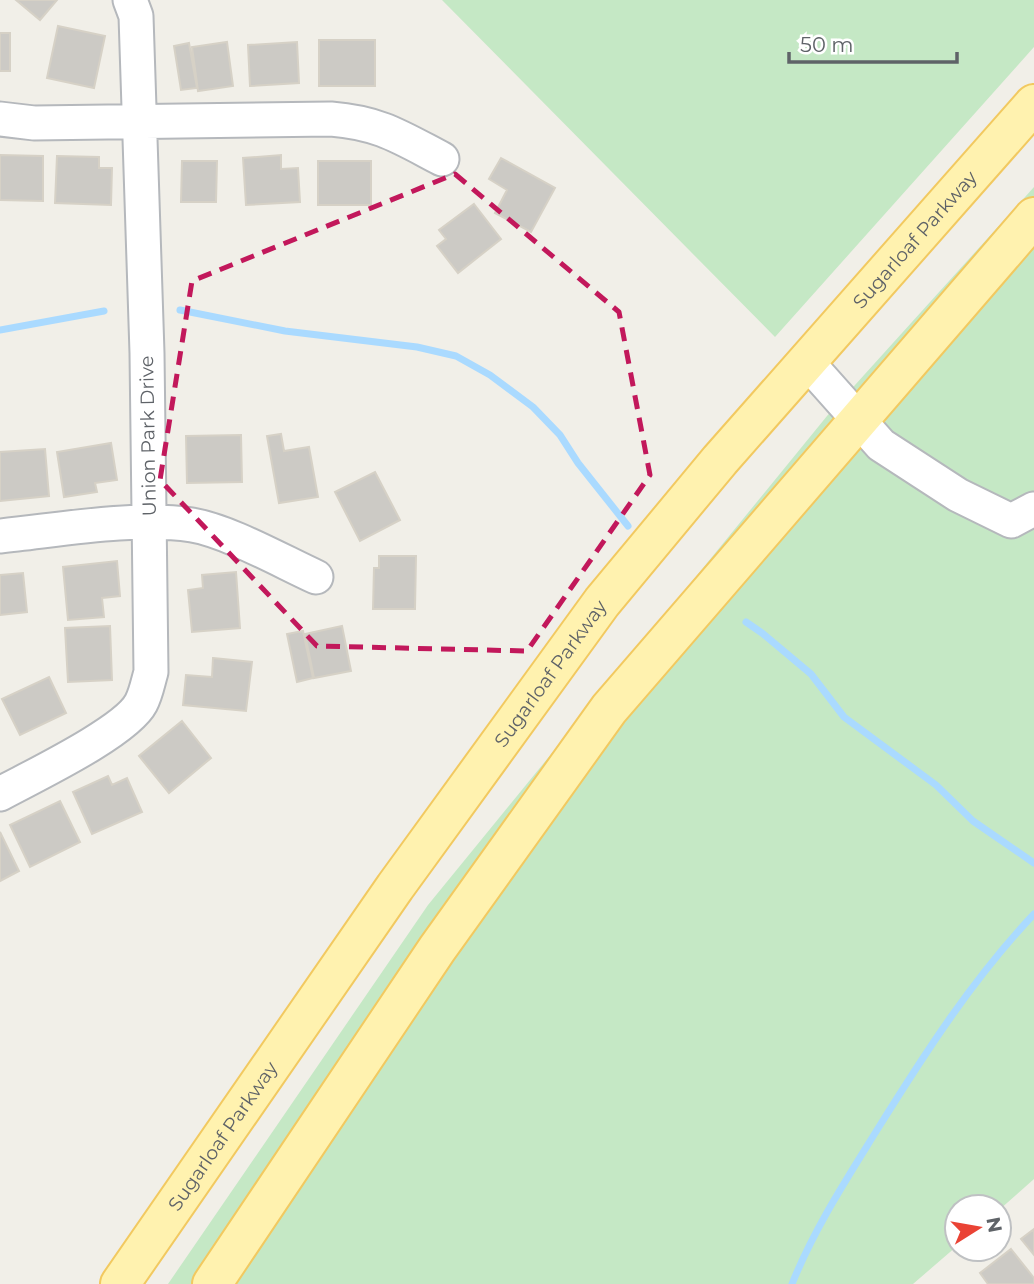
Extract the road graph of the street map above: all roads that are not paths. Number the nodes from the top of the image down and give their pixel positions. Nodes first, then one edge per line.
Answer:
1 (130, 0) edge
2 (1034, 104) edge
3 (0, 118) edge
4 (139, 123) junction
5 (442, 159) dead end
6 (1034, 217) edge
7 (807, 362) junction
8 (858, 418) junction
9 (1034, 509) edge
10 (149, 522) junction
11 (0, 536) edge
12 (316, 577) dead end
13 (0, 794) edge
14 (120, 1284) edge
15 (212, 1284) edge

1 - 4 street, Union Park Drive
2 - 7 main road, Sugarloaf Parkway
3 - 4 street
4 - 5 street
4 - 10 street, Union Park Drive
6 - 8 main road
7 - 8 street
7 - 14 main road, Sugarloaf Parkway
8 - 9 street
8 - 15 main road
10 - 11 street
10 - 12 street
10 - 13 street, Union Park Drive

